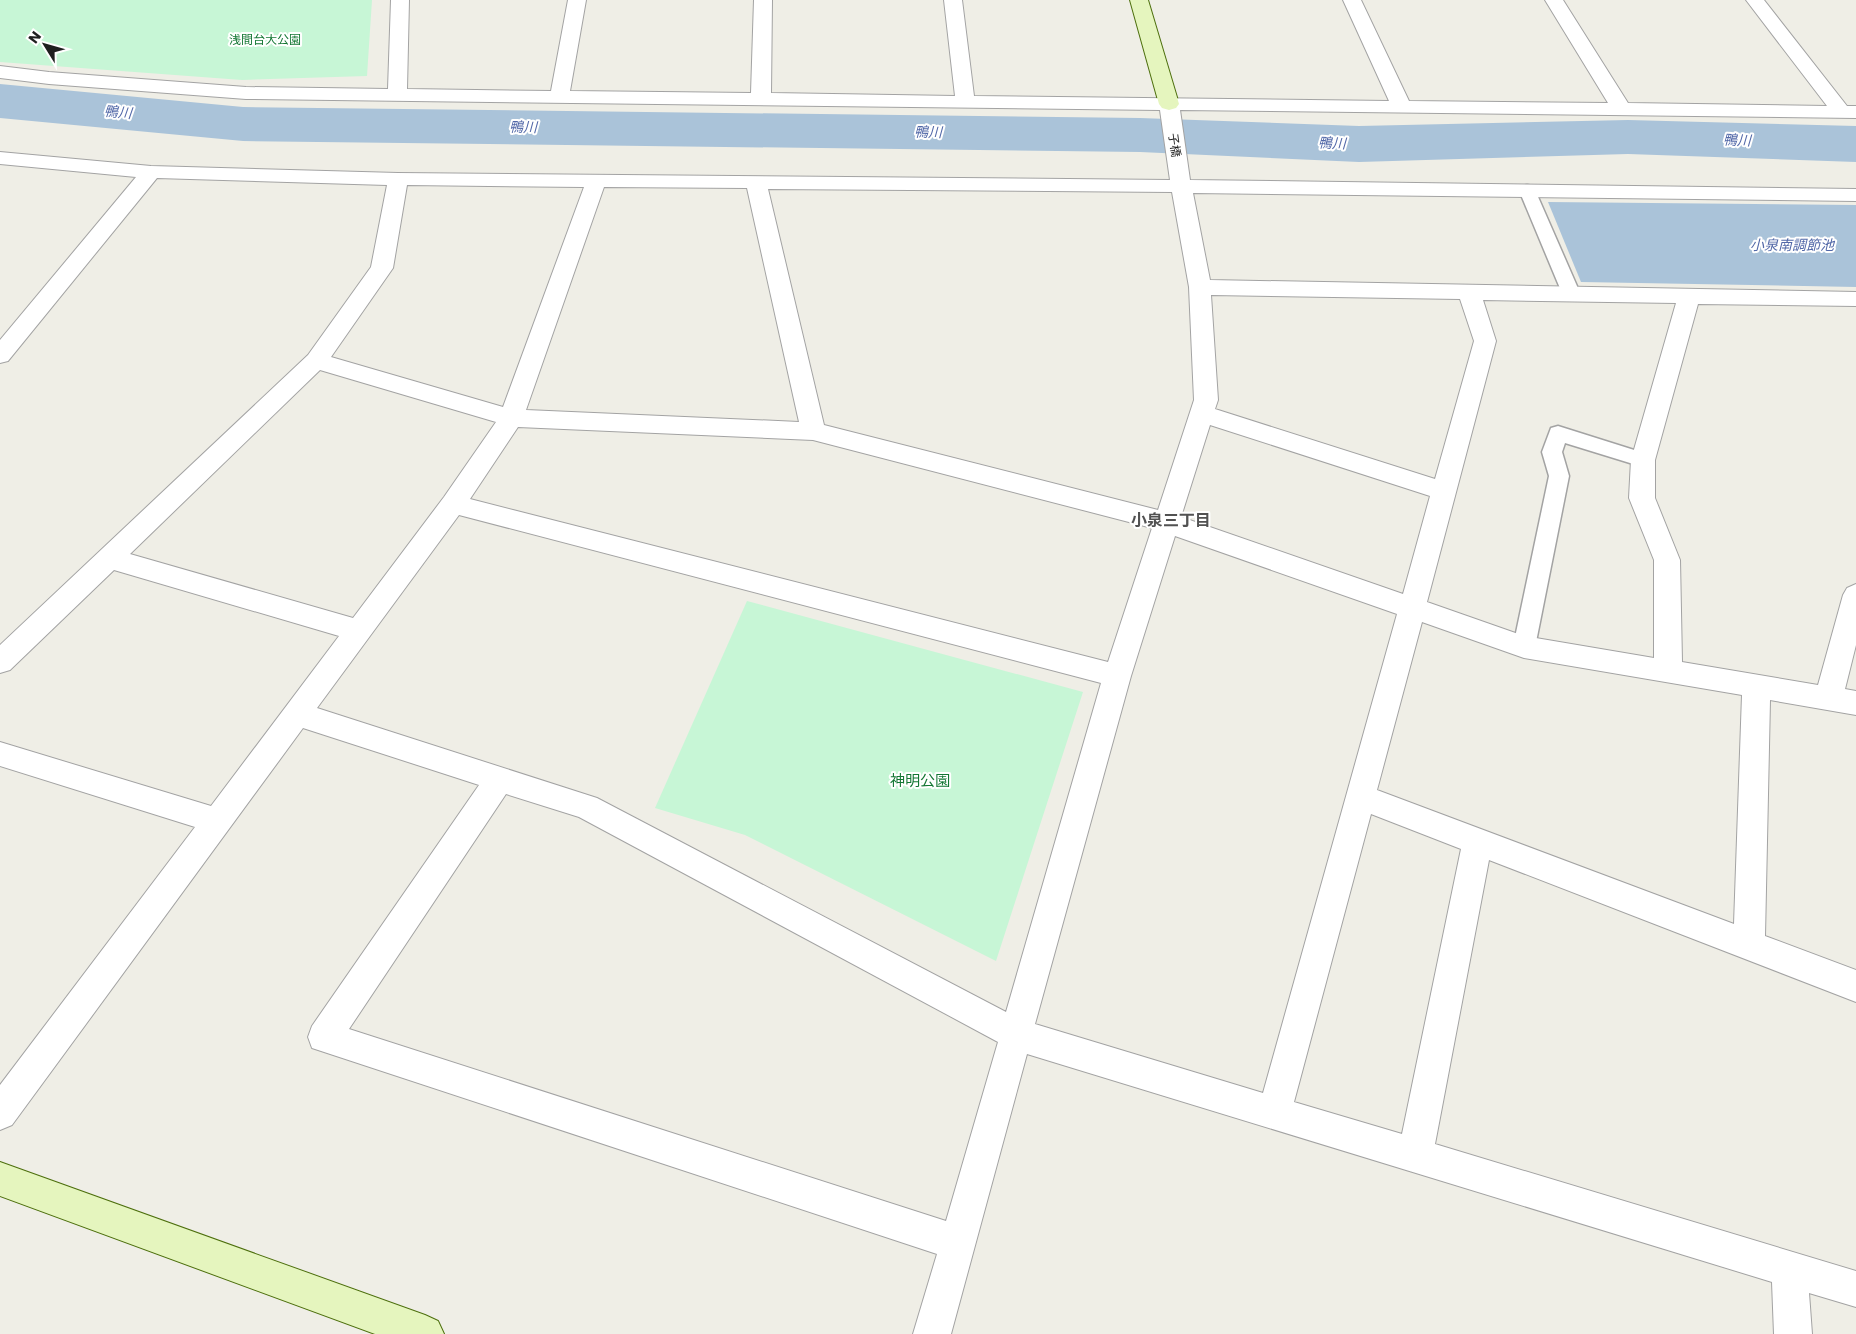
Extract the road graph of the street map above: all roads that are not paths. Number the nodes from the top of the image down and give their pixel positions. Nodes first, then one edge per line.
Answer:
1 (400, 0) edge
2 (577, 0) edge
3 (762, 0) edge
4 (953, 0) edge
5 (1139, 0) edge
6 (1352, 0) edge
7 (1554, 0) edge
8 (1755, 0) edge
9 (0, 72) edge
10 (397, 95) junction
11 (559, 97) junction
12 (760, 99) junction
13 (965, 101) junction
14 (1168, 104) junction
15 (1402, 107) junction
16 (1621, 108) junction
17 (1849, 112) edge
18 (0, 158) edge
19 (151, 172) junction
20 (398, 180) junction
21 (596, 181) junction
22 (756, 183) junction
23 (1181, 186) junction
24 (1527, 190) junction
25 (1856, 195) edge
26 (1200, 286) junction
27 (1469, 292) junction
28 (1571, 293) junction
29 (1689, 296) junction
30 (1856, 298) edge
31 (0, 355) edge
32 (316, 361) junction
33 (1201, 413) junction
34 (511, 418) junction
35 (813, 431) junction
36 (1643, 460) junction
37 (1444, 491) junction
38 (453, 504) junction
39 (1165, 522) junction
40 (109, 558) junction
41 (1856, 594) edge
42 (1412, 608) junction
43 (358, 631) junction
44 (1524, 647) junction
45 (0, 662) edge
46 (1668, 672) junction
47 (1117, 676) junction
48 (1756, 687) junction
49 (1828, 699) junction
50 (1856, 704) edge
51 (297, 714) junction
52 (0, 754) edge
53 (500, 779) junction
54 (1362, 797) junction
55 (217, 821) junction
56 (1478, 841) junction
57 (1749, 945) junction
58 (1856, 986) edge
59 (1017, 1035) junction
60 (0, 1113) edge
61 (1274, 1113) junction
62 (1415, 1156) junction
63 (0, 1179) edge
64 (958, 1243) junction
65 (1790, 1271) junction
66 (1856, 1289) edge
67 (425, 1334) edge
68 (932, 1334) edge
69 (1793, 1334) edge

1 - 10 street
2 - 11 street
3 - 12 street
4 - 13 street
5 - 14 street
6 - 15 street
7 - 16 street
8 - 17 street
9 - 10 street
10 - 11 street
11 - 12 street
12 - 13 street
13 - 14 street
14 - 15 street
14 - 23 street, 子橋
15 - 16 street
16 - 17 street
18 - 19 street
19 - 20 street
19 - 31 street
20 - 21 street
20 - 32 street
21 - 22 street
21 - 34 street
22 - 23 street
22 - 35 street
23 - 24 street
23 - 26 street, 子橋
24 - 25 street
24 - 28 lane
26 - 27 street
26 - 33 street, 子橋
27 - 28 street
27 - 37 street
28 - 29 street
29 - 30 street
29 - 36 street
32 - 34 street
32 - 40 street
33 - 37 street
33 - 39 street, 子橋
34 - 35 street
34 - 38 street
35 - 39 street
36 - 44 lane
36 - 46 street
37 - 42 street
38 - 43 street
38 - 47 street
39 - 42 street
39 - 47 street, 子橋
40 - 43 street
40 - 45 street
41 - 49 street
42 - 44 street
42 - 54 street
43 - 51 street
44 - 46 street
46 - 48 street
47 - 59 street, 子橋
48 - 49 street
48 - 57 street
49 - 50 street
51 - 53 street
51 - 55 street
52 - 55 street
53 - 59 street
53 - 64 street
54 - 56 street
54 - 61 street
55 - 60 street
56 - 57 street
56 - 62 street
57 - 58 street
59 - 61 street
59 - 64 street, 子橋
61 - 62 street
62 - 65 street
63 - 67 street
64 - 68 street, 子橋
65 - 66 street
65 - 69 street

